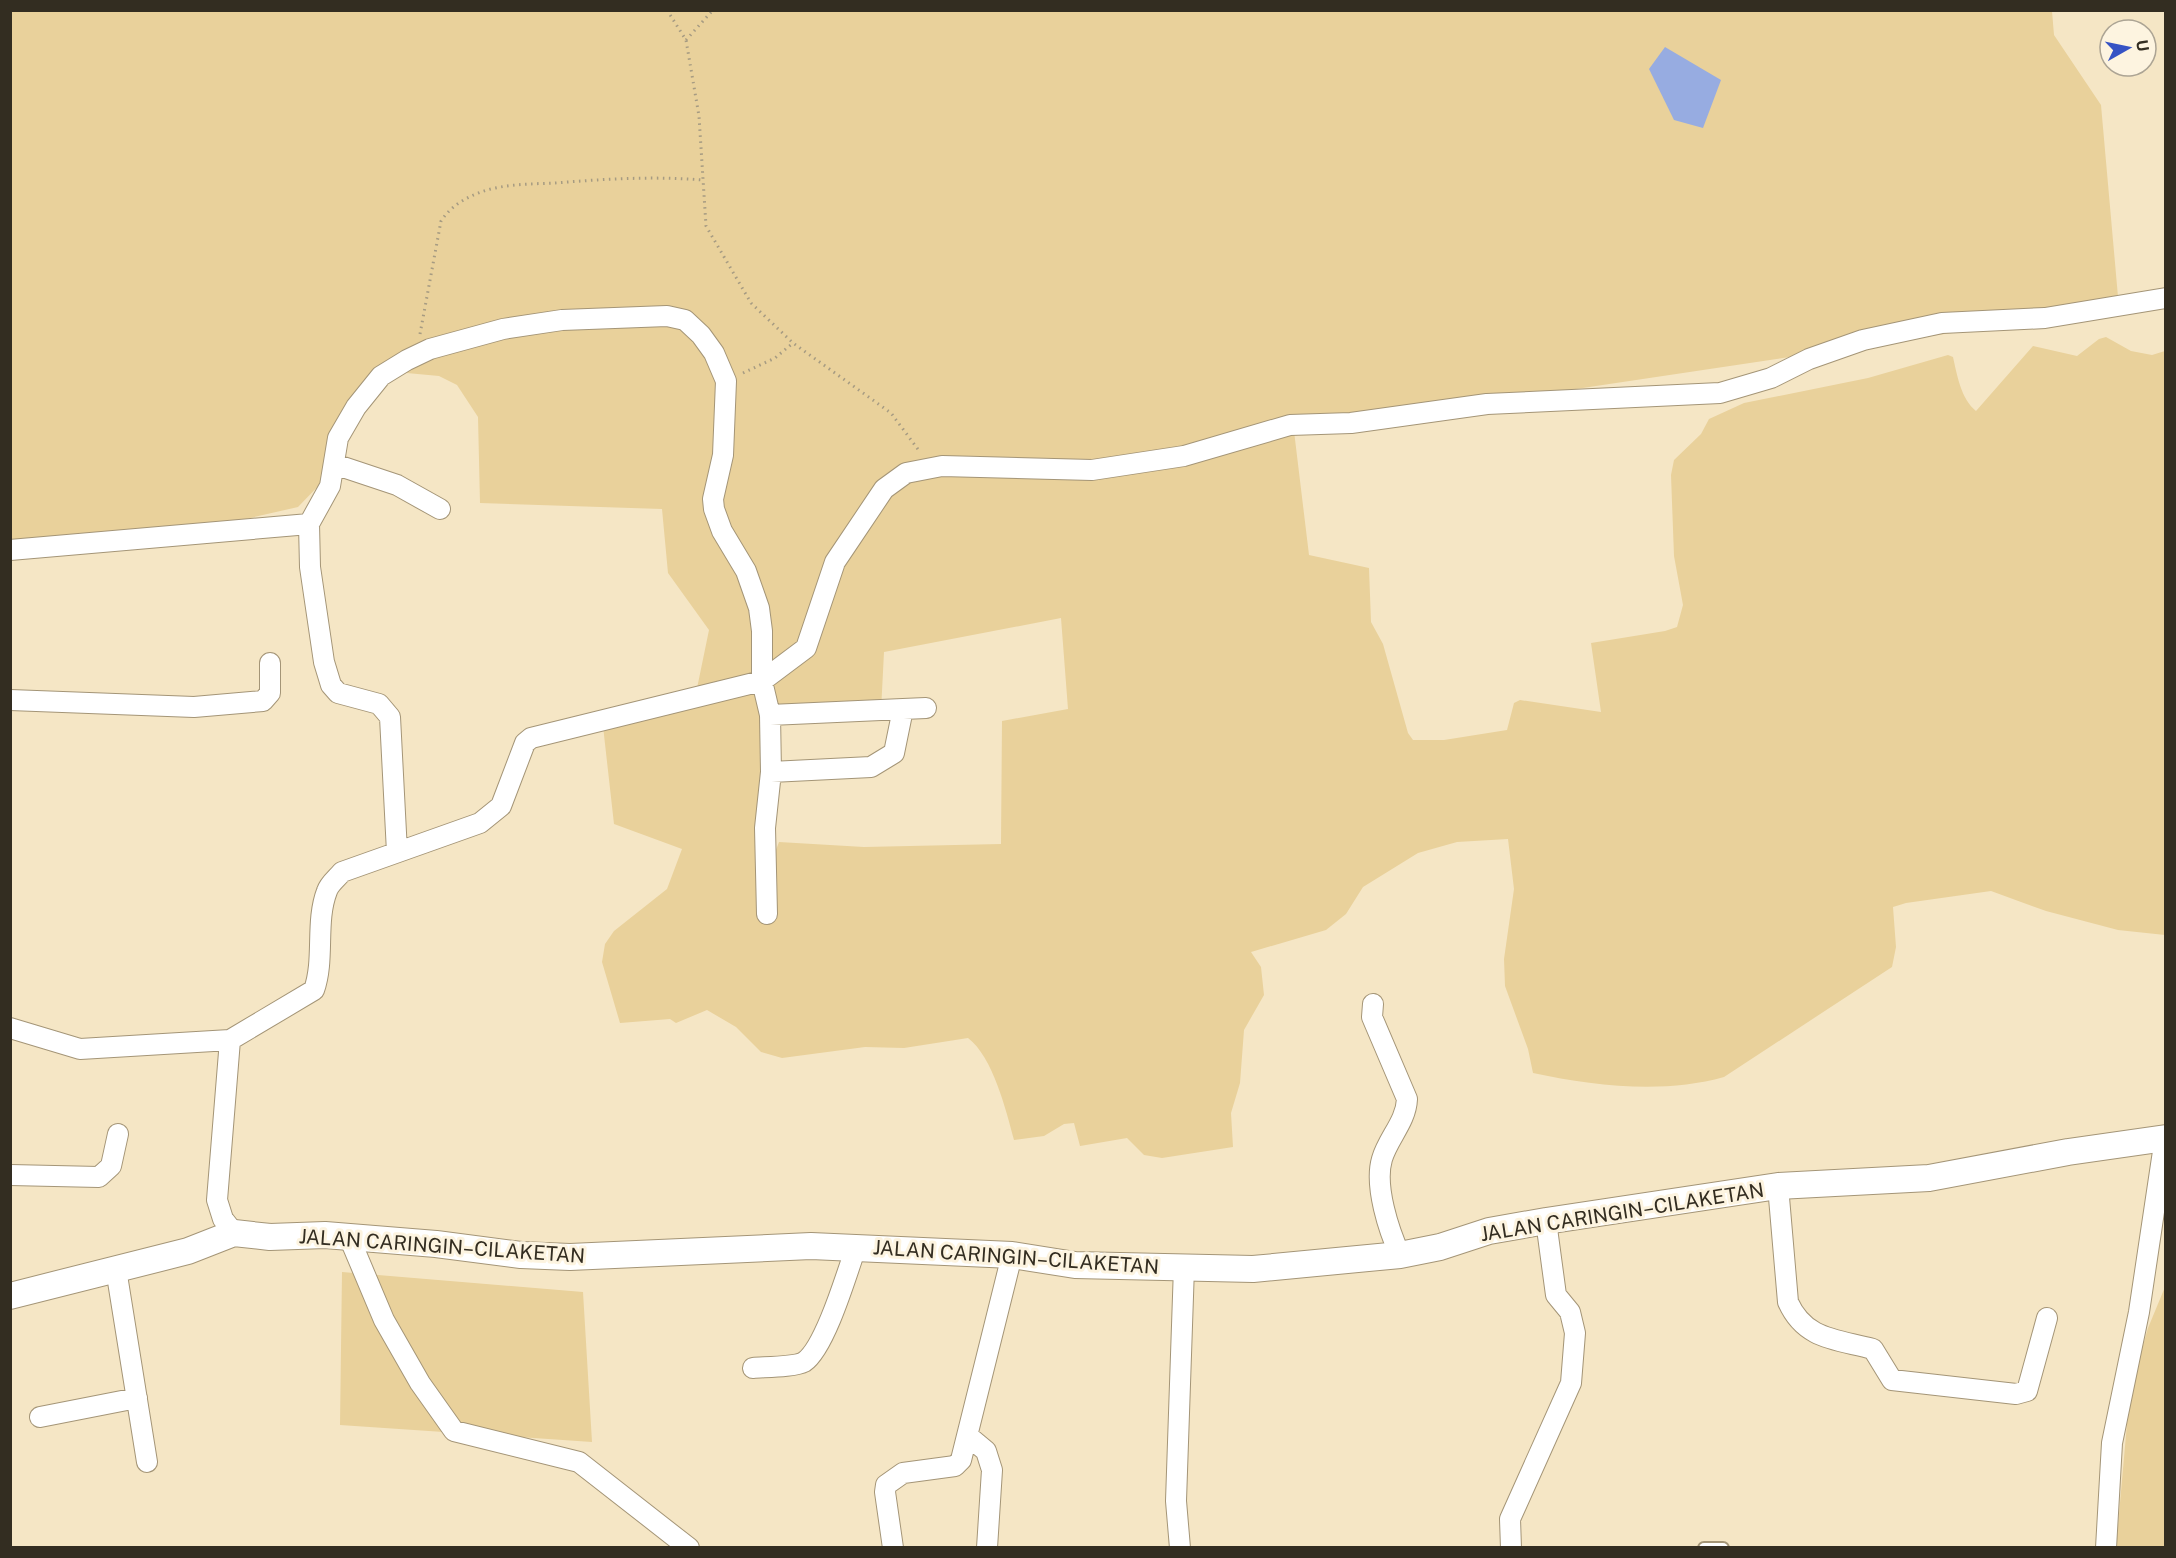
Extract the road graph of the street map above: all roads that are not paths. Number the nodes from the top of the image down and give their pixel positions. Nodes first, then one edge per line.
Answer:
1 (2166, 298) edge
2 (334, 464) junction
3 (440, 509) dead end
4 (309, 524) junction
5 (10, 550) edge
6 (270, 663) dead end
7 (762, 681) junction
8 (10, 700) edge
9 (926, 708) dead end
10 (903, 709) junction
11 (770, 715) junction
12 (771, 772) junction
13 (398, 852) junction
14 (766, 914) dead end
15 (1372, 1004) dead end
16 (10, 1028) edge
17 (230, 1040) junction
18 (118, 1134) dead end
19 (2165, 1138) edge
20 (10, 1175) edge
21 (1778, 1186) junction
22 (1546, 1221) junction
23 (234, 1233) junction
24 (349, 1237) junction
25 (856, 1247) junction
26 (1012, 1255) junction
27 (1400, 1255) junction
28 (1184, 1267) junction
29 (116, 1269) junction
30 (10, 1296) edge
31 (2047, 1318) dead end
32 (753, 1368) dead end
33 (137, 1398) junction
34 (40, 1417) dead end
35 (968, 1436) junction
36 (147, 1462) dead end
37 (689, 1548) edge
38 (893, 1548) edge
39 (987, 1548) edge
40 (1180, 1548) edge
41 (1511, 1548) edge
42 (1704, 1548) edge
43 (1723, 1548) edge
44 (2106, 1548) edge

1 - 7 street
2 - 3 street
2 - 4 street
2 - 7 street
4 - 5 street
4 - 13 street
6 - 8 street
7 - 11 street
7 - 13 street
9 - 10 street
10 - 11 street
10 - 12 street
11 - 12 street
12 - 14 street
13 - 17 street
15 - 27 street
16 - 17 street
17 - 23 street
18 - 20 street
19 - 21 street, JALAN CARINGIN–CILAKETAN
19 - 44 street
21 - 22 street, JALAN CARINGIN–CILAKETAN
21 - 31 street
22 - 27 street, JALAN CARINGIN–CILAKETAN
22 - 41 street
23 - 24 street, JALAN CARINGIN–CILAKETAN
23 - 29 street, JALAN CARINGIN–CILAKETAN
24 - 25 street, JALAN CARINGIN–CILAKETAN
24 - 37 street
25 - 26 street, JALAN CARINGIN–CILAKETAN
25 - 32 street
26 - 28 street, JALAN CARINGIN–CILAKETAN
26 - 35 street
27 - 28 street, JALAN CARINGIN–CILAKETAN
28 - 40 street
29 - 30 street, JALAN CARINGIN–CILAKETAN
29 - 33 street
33 - 34 street
33 - 36 street
35 - 38 street
35 - 39 street
42 - 43 lane

